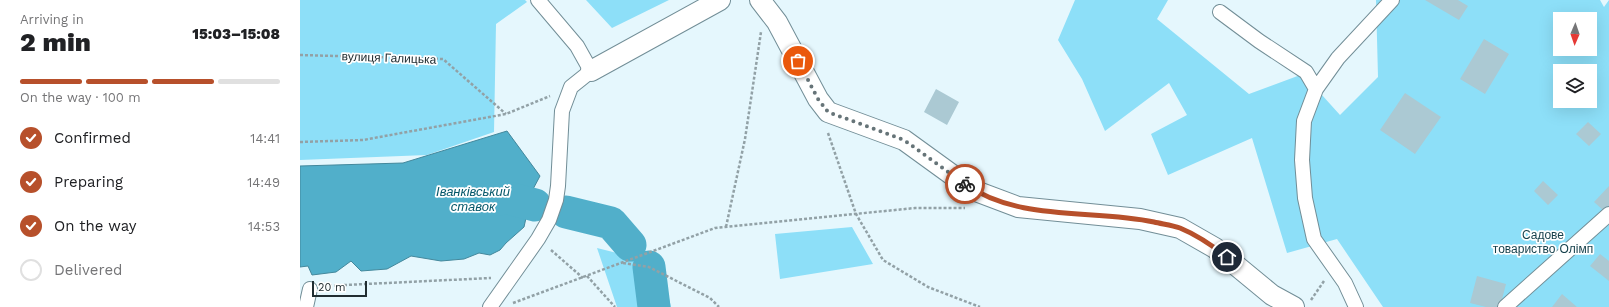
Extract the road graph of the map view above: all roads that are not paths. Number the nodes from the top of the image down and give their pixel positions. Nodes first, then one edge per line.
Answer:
1 (538, 0) edge
2 (720, 0) edge
3 (1392, 0) edge
4 (763, 3) edge
5 (699, 6) edge
6 (1220, 12) dead end
7 (591, 71) junction
8 (1316, 89) junction
9 (1609, 214) edge
10 (310, 289) road end
11 (306, 307) edge
12 (490, 307) edge
13 (1294, 307) edge
14 (1356, 307) edge
15 (1505, 307) edge

1 - 7 street
2 - 5 street
3 - 8 street
4 - 13 street
5 - 7 street
6 - 8 street
7 - 12 street
8 - 14 street
9 - 15 street
10 - 11 street

